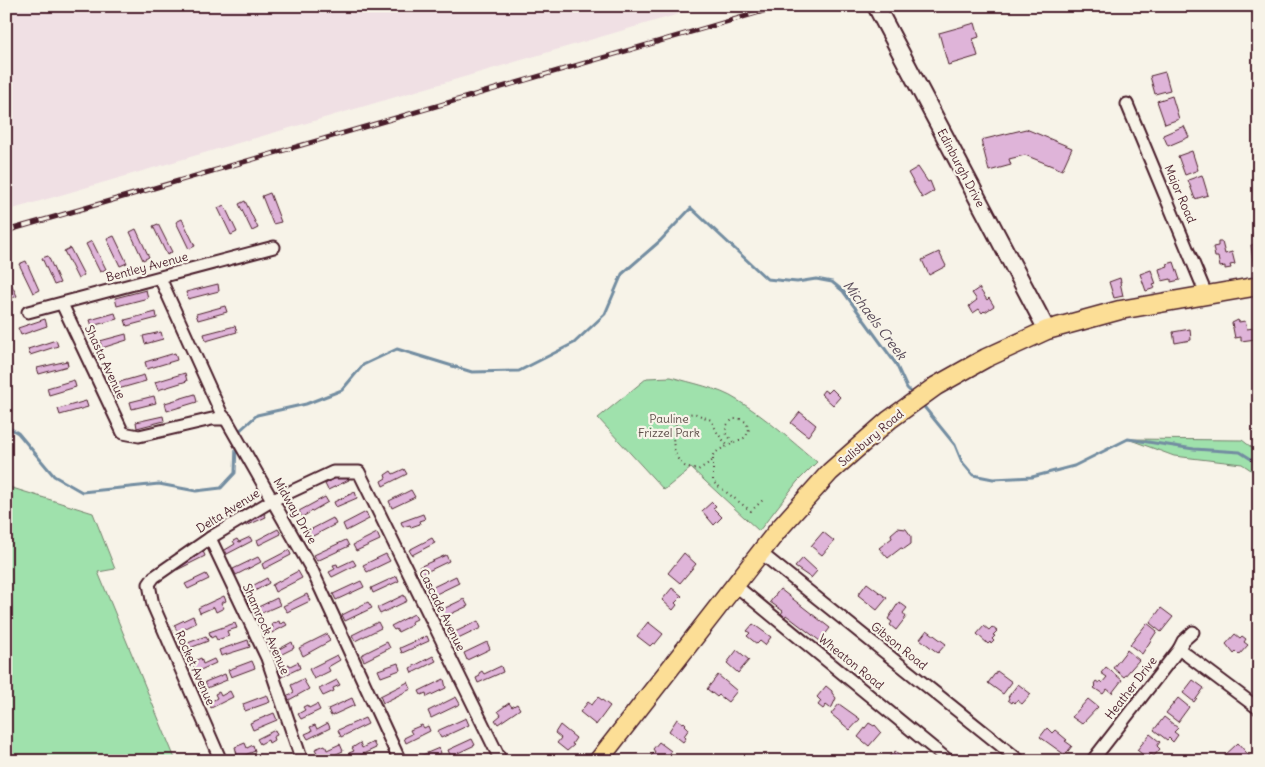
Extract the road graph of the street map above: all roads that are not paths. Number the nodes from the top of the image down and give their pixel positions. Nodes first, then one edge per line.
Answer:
1 (876, 6) edge
2 (1128, 104) dead end
3 (274, 247) dead end
4 (160, 278) junction
5 (1259, 286) edge
6 (1206, 294) junction
7 (62, 304) junction
8 (28, 312) dead end
9 (1047, 330) junction
10 (226, 419) junction
11 (359, 472) joint
12 (273, 500) junction
13 (210, 538) junction
14 (761, 553) junction
15 (149, 584) joint
16 (735, 585) junction
17 (1193, 632) dead end
18 (1179, 650) junction
19 (1259, 709) edge
20 (220, 761) edge
21 (302, 761) edge
22 (400, 761) edge
23 (501, 761) edge
24 (598, 761) edge
25 (949, 761) edge
26 (1020, 761) edge
27 (1092, 761) edge

1 - 9 street, Edinburgh Drive
2 - 6 street, Major Road
3 - 4 street, Bentley Avenue
4 - 7 street, Bentley Avenue
4 - 10 street, Midway Drive
5 - 6 main road, Salisbury Road
6 - 9 main road, Salisbury Road
7 - 8 street, Bentley Avenue
7 - 10 street, Shasta Avenue
9 - 14 main road, Salisbury Road
10 - 12 street, Midway Drive
11 - 12 street, Delta Avenue
11 - 23 street, Cascade Avenue
12 - 13 street, Delta Avenue
12 - 22 street, Midway Drive
13 - 15 street, Delta Avenue
13 - 21 street, Shamrock Avenue
14 - 16 main road, Salisbury Road
14 - 26 street, Gibson Road
15 - 20 street, Rocket Avenue
16 - 24 main road, Salisbury Road
16 - 25 street, Wheaton Road
17 - 18 street, Heather Drive
18 - 19 street
18 - 27 street, Heather Drive

